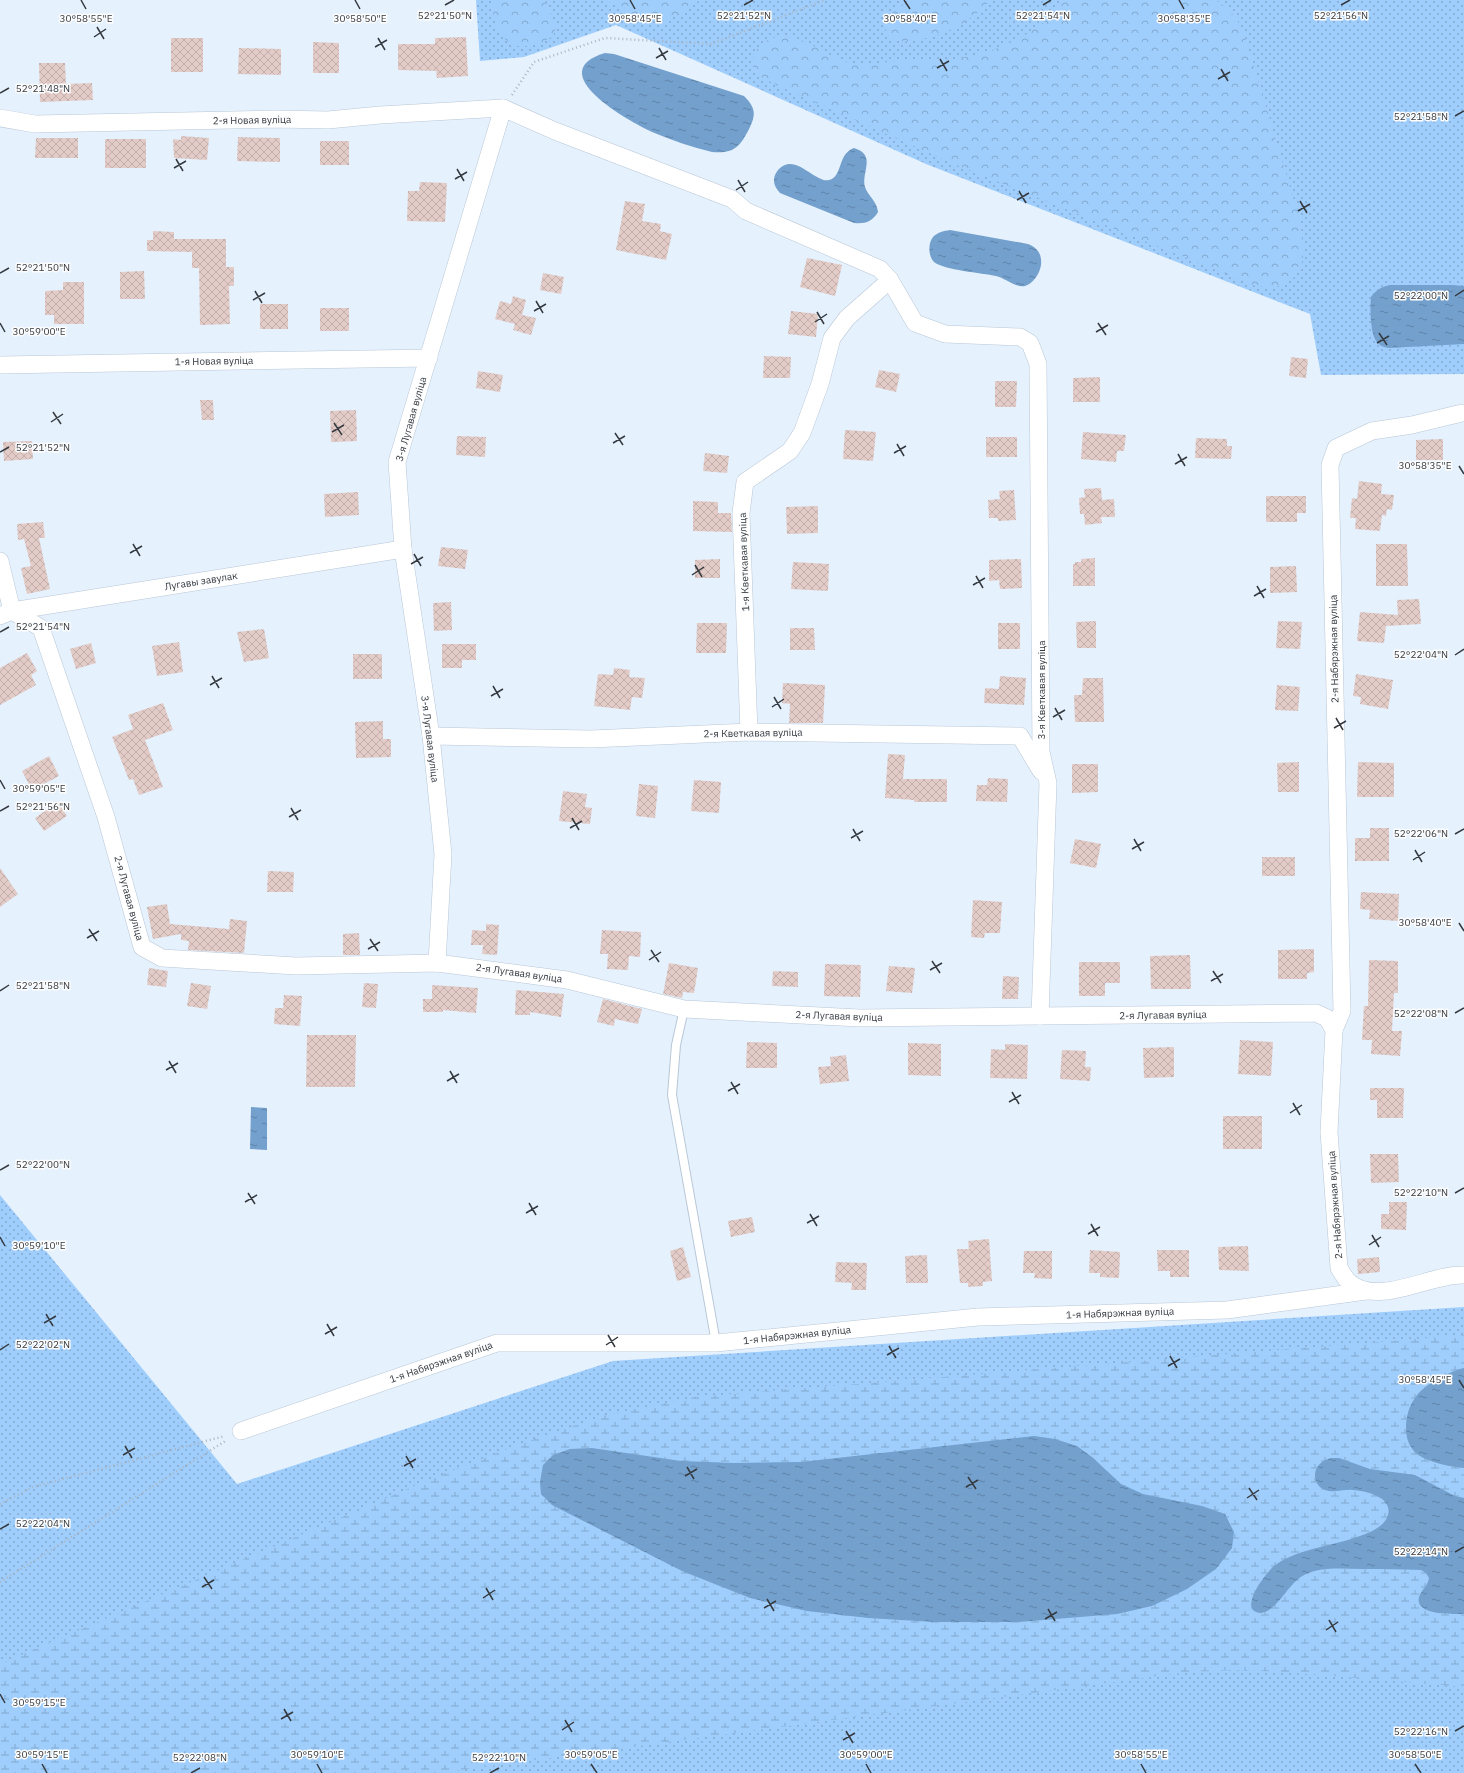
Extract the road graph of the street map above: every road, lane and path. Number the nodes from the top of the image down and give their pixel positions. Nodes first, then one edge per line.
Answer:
1 (825, 0) edge
2 (503, 108) junction
3 (0, 118) edge
4 (890, 280) junction
5 (428, 358) junction
6 (0, 365) edge
7 (1462, 413) dead end
8 (403, 549) junction
9 (0, 561) edge
10 (6, 613) edge
11 (749, 732) junction
12 (431, 736) junction
13 (1048, 783) junction
14 (436, 962) junction
15 (684, 1009) junction
16 (1040, 1016) junction
17 (1334, 1030) junction
18 (1464, 1275) edge
19 (1366, 1291) junction
20 (716, 1343) junction
21 (241, 1431) junction
22 (0, 1504) edge
23 (0, 1582) edge

1 - 2 path
2 - 3 street, 2-я Новая вуліца
2 - 4 street
2 - 5 street, 3-я Лугавая вуліца
4 - 11 street, 1-я Кветкавая вуліца
4 - 13 street, 3-я Кветкавая вуліца
5 - 6 street, 1-я Новая вуліца
5 - 8 street, 3-я Лугавая вуліца
7 - 17 street, 2-я Набярэжная вуліца
8 - 10 street, Лугавы завулак
8 - 12 street, 3-я Лугавая вуліца
9 - 10 street
10 - 14 street, 2-я Лугавая вуліца
11 - 12 street, 2-я Кветкавая вуліца
11 - 13 street, 2-я Кветкавая вуліца
12 - 14 street, 3-я Лугавая вуліца
13 - 16 street, 3-я Кветкавая вуліца
14 - 15 street, 2-я Лугавая вуліца
15 - 16 street, 2-я Лугавая вуліца
15 - 20 lane
16 - 17 street, 2-я Лугавая вуліца
17 - 19 street, 2-я Набярэжная вуліца
18 - 19 street, 2-я Набярэжная вуліца
19 - 20 street, 1-я Набярэжная вуліца
20 - 21 street, 1-я Набярэжная вуліца
21 - 22 path
21 - 23 path

